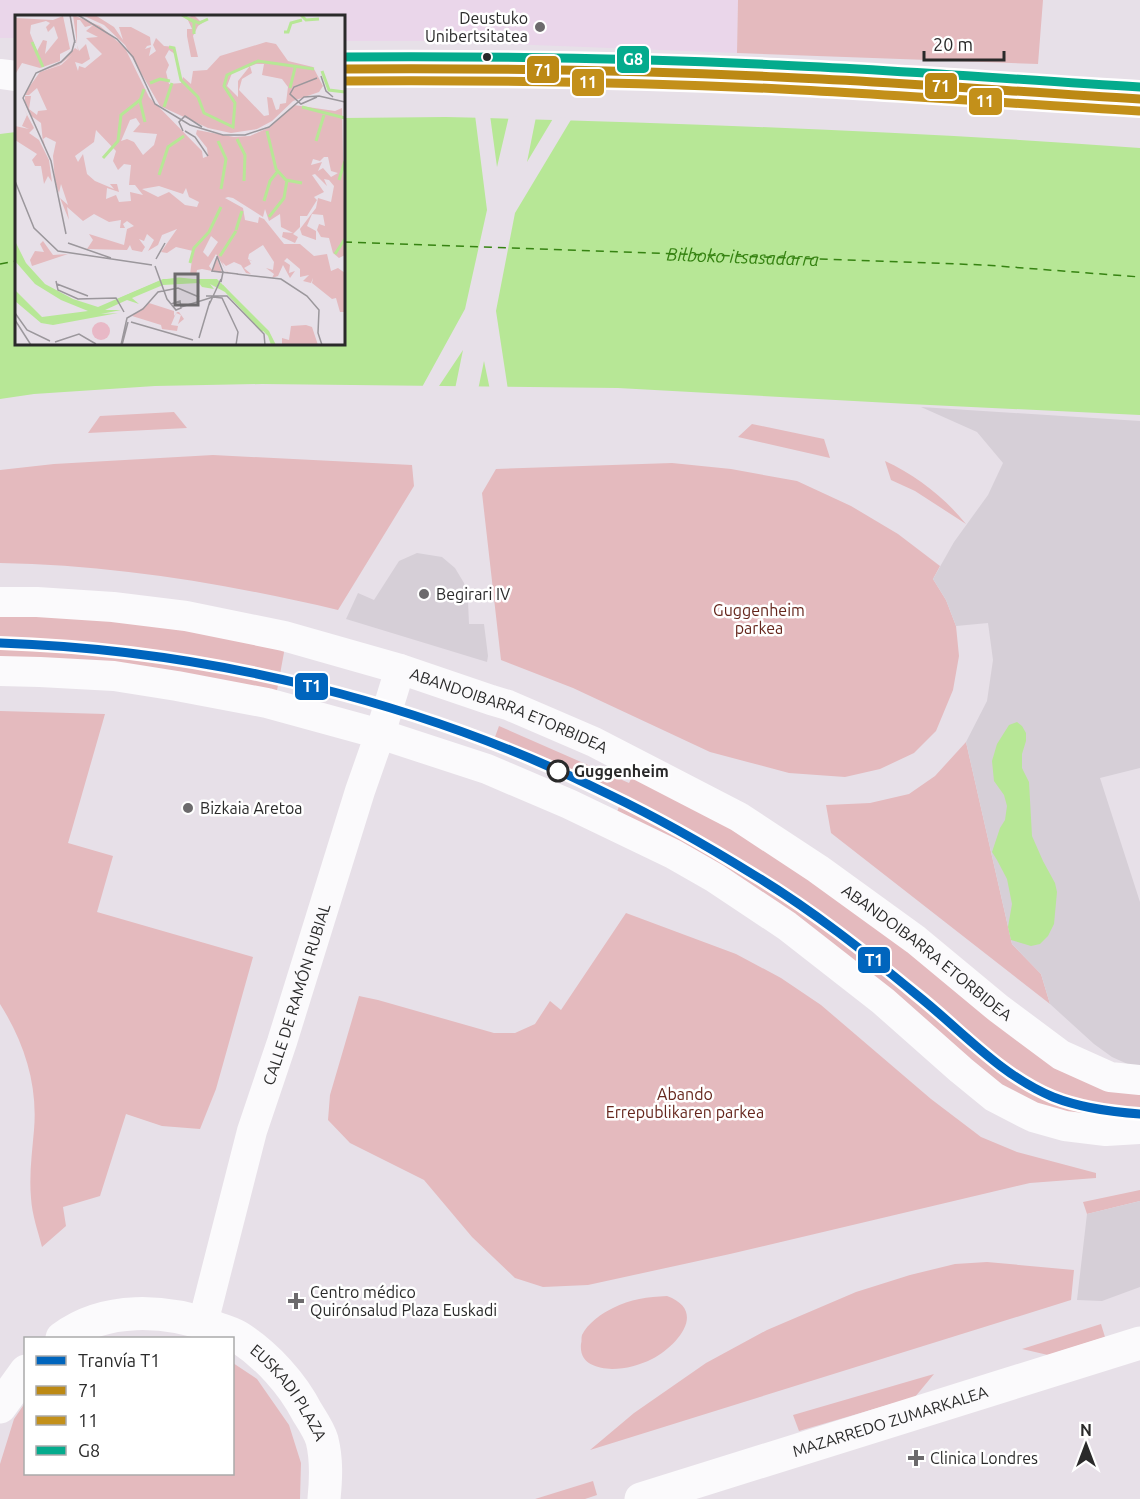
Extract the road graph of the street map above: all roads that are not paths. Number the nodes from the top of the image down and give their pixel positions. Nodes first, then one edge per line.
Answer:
1 (345, 69) edge
2 (0, 74) edge
3 (15, 76) edge
4 (15, 83) edge
5 (0, 85) edge
6 (1140, 99) edge
7 (0, 602) edge
8 (400, 669) junction
9 (0, 671) edge
10 (380, 734) junction
11 (1140, 1080) edge
12 (1140, 1129) edge
13 (203, 1323) junction
14 (63, 1337) edge
15 (1140, 1343) edge
16 (24, 1374) edge
17 (0, 1407) edge
18 (324, 1499) edge
19 (641, 1499) edge

1 - 6 street
2 - 3 street
4 - 5 street
7 - 8 street, ABANDOIBARRA ETORBIDEA
8 - 10 street, CALLE DE RAMÓN RUBIAL
8 - 11 street, ABANDOIBARRA ETORBIDEA
9 - 10 street
10 - 12 street
10 - 13 street, CALLE DE RAMÓN RUBIAL
13 - 14 main road, EUSKADI PLAZA
13 - 18 main road, EUSKADI PLAZA
15 - 19 main road, MAZARREDO ZUMARKALEA
16 - 17 main road

